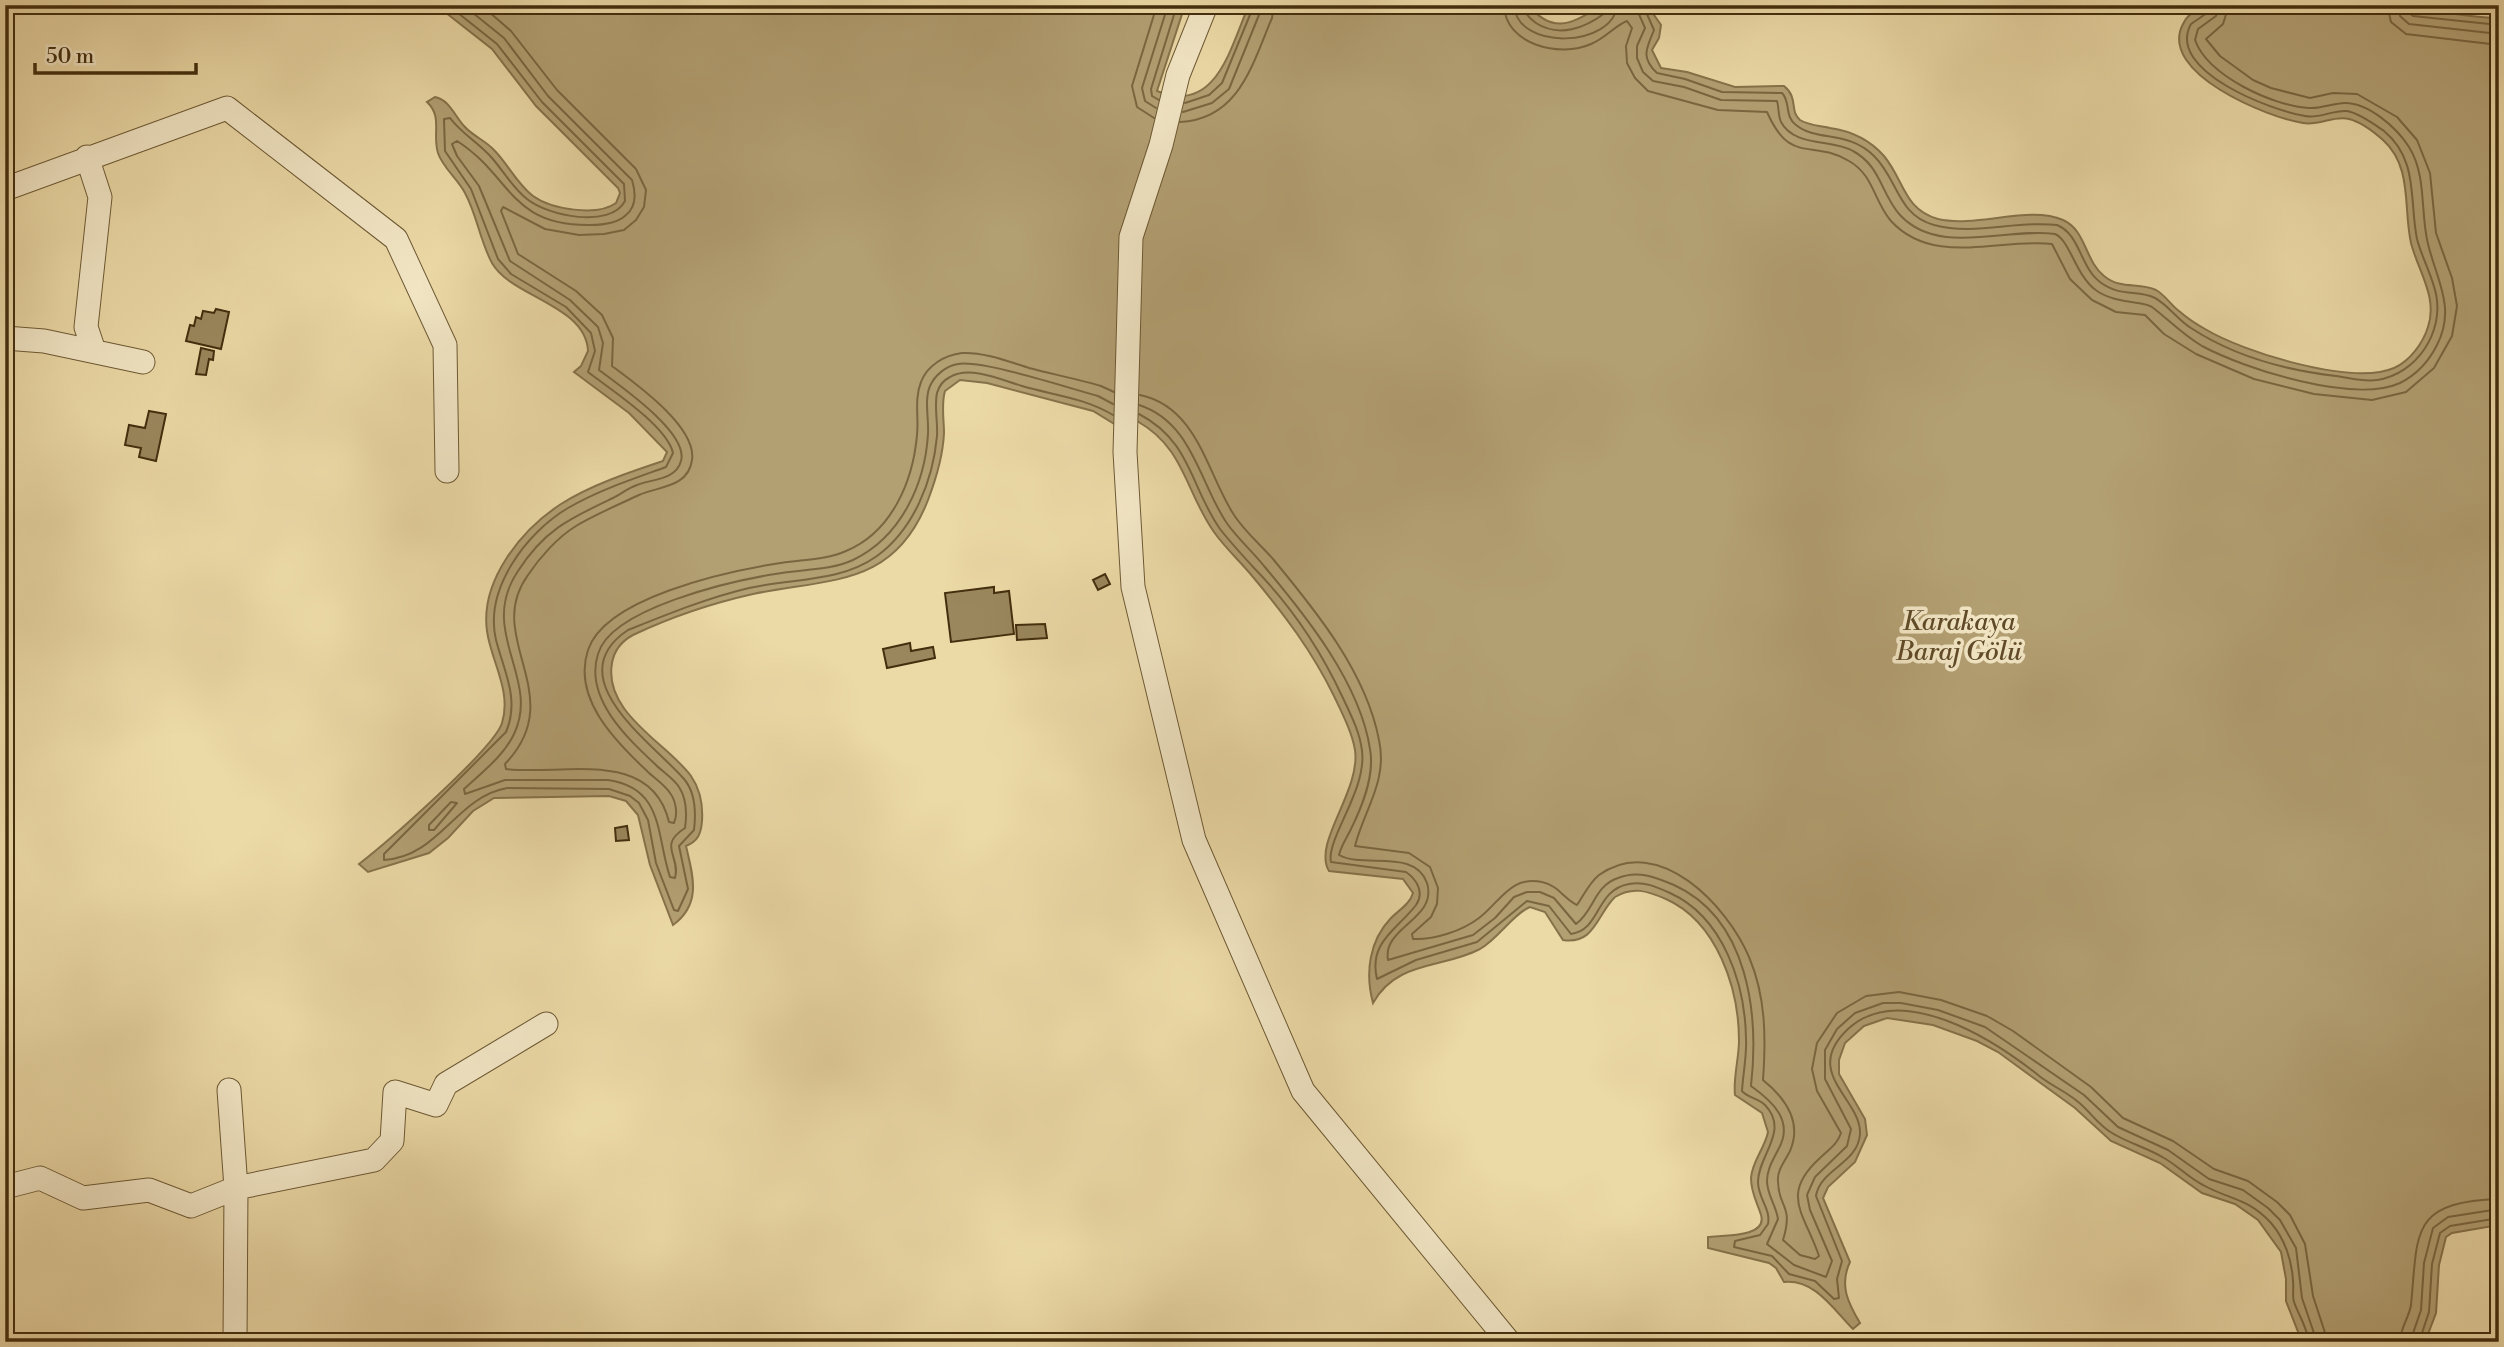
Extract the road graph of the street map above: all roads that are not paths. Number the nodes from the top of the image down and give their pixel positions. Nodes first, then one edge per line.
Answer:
1 (1206, 5) edge
2 (87, 157) junction
3 (5, 189) edge
4 (5, 338) edge
5 (94, 351) junction
6 (143, 362) dead end
7 (447, 471) dead end
8 (546, 1024) dead end
9 (229, 1090) dead end
10 (5, 1187) edge
11 (236, 1188) junction
12 (235, 1342) edge
13 (1508, 1342) edge

1 - 13 street
2 - 3 street
2 - 5 street
2 - 7 street
4 - 5 street
5 - 6 street
8 - 11 street
9 - 11 street
10 - 11 street
11 - 12 street

